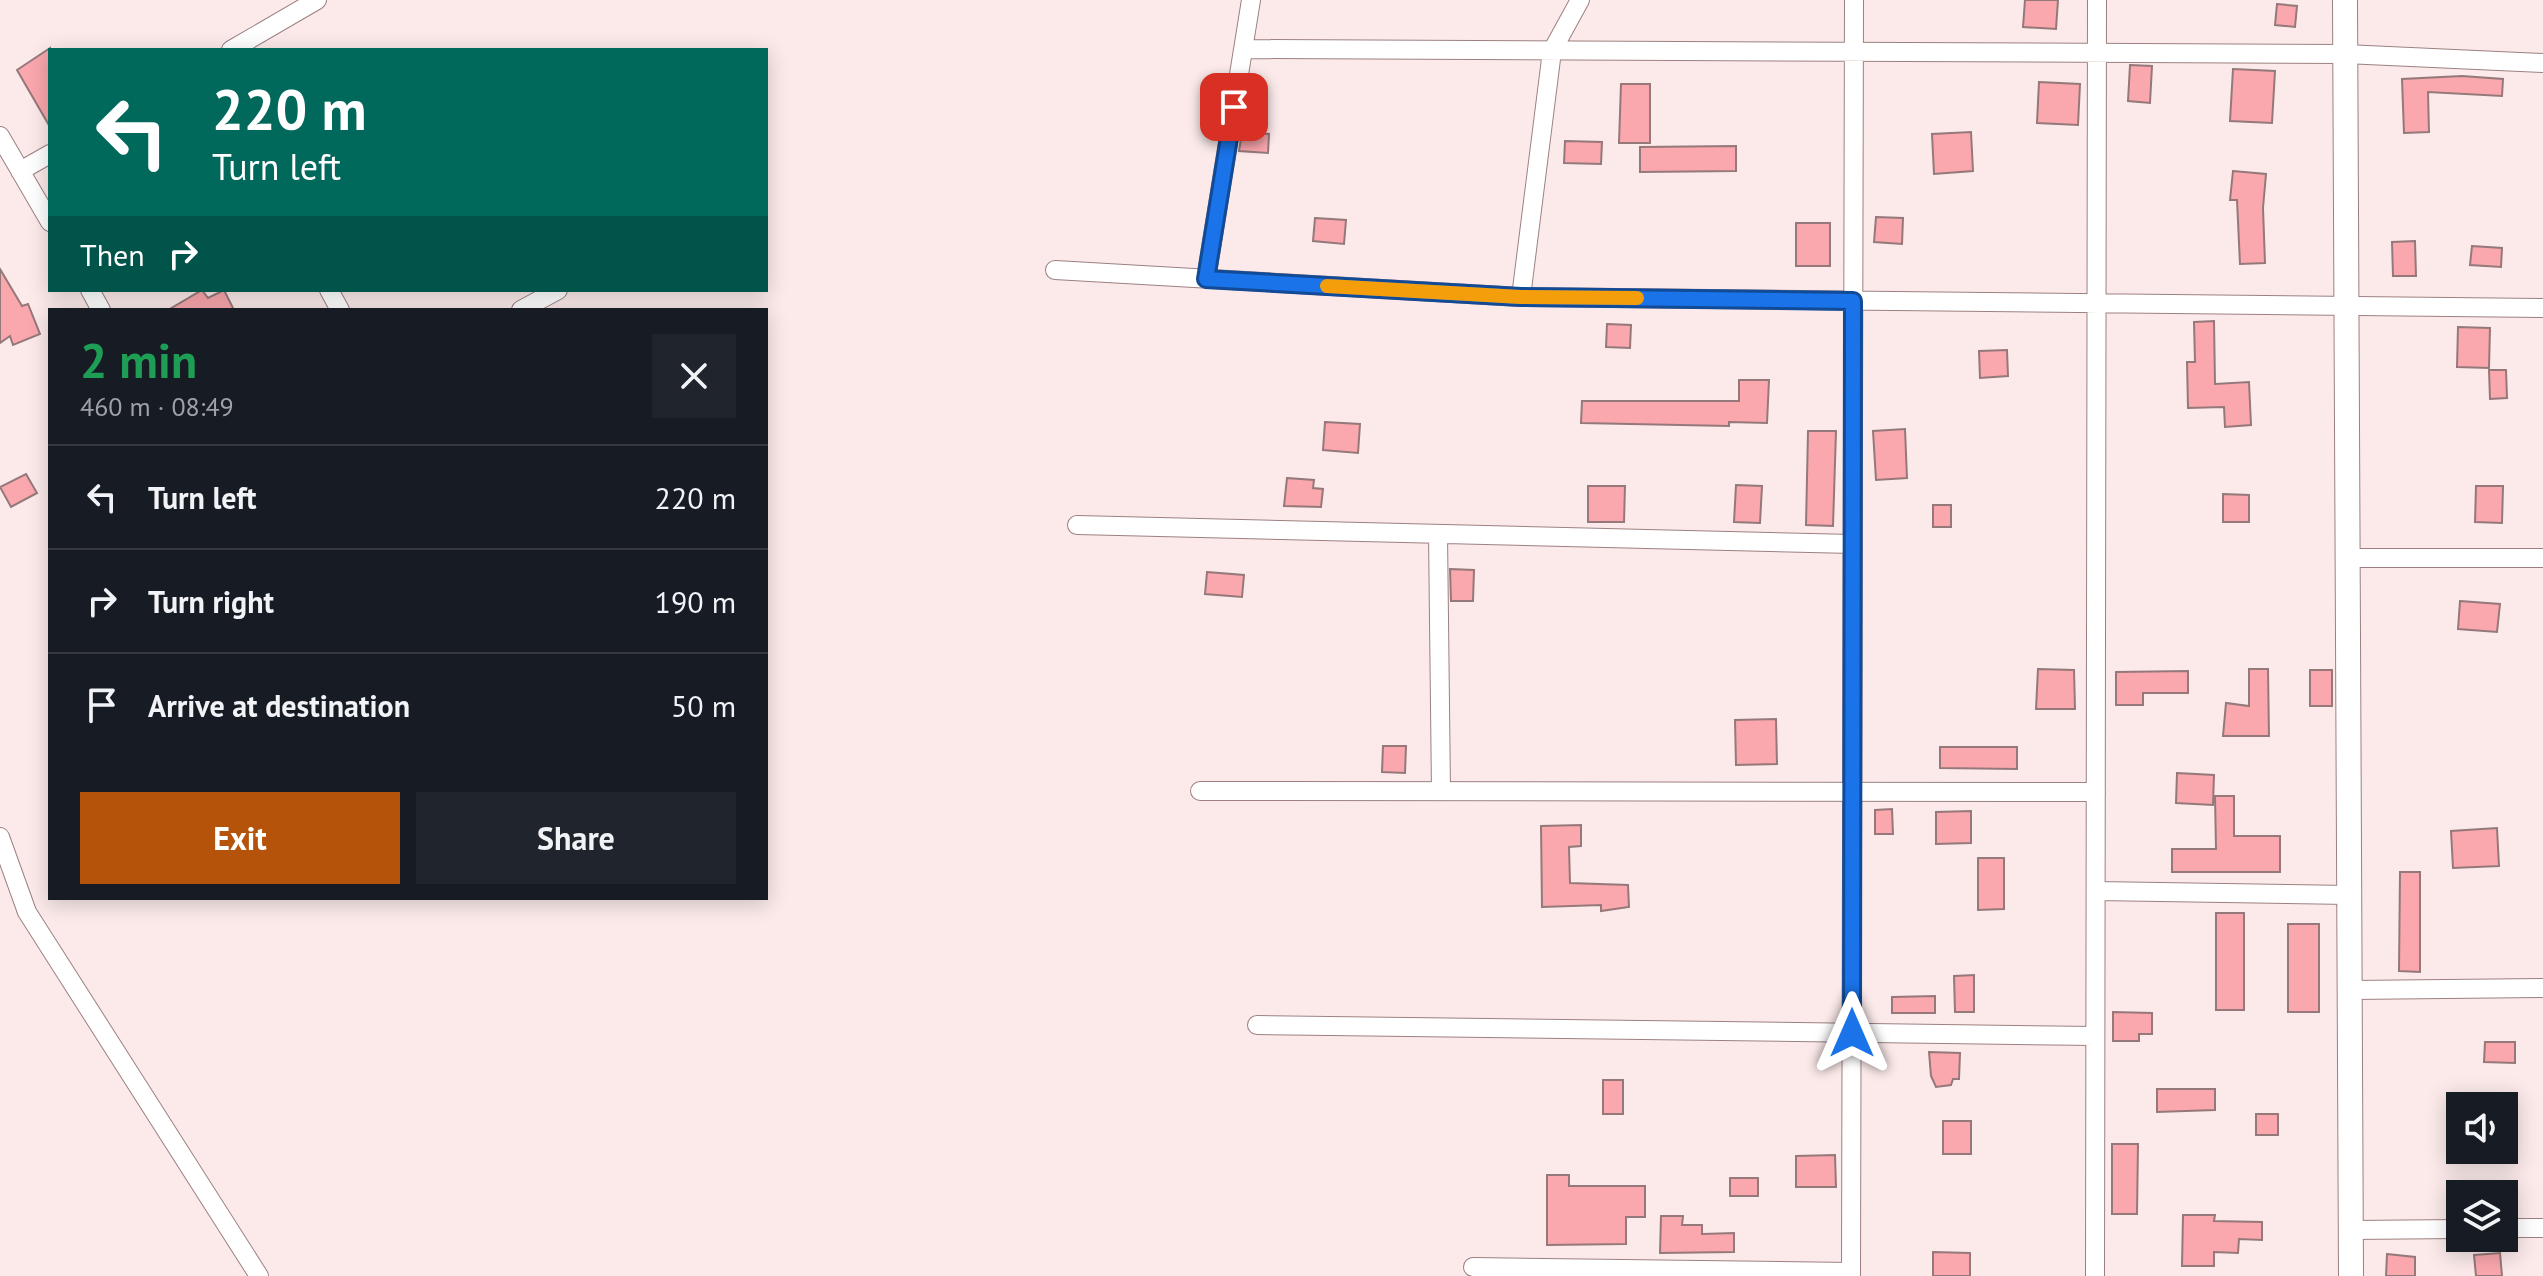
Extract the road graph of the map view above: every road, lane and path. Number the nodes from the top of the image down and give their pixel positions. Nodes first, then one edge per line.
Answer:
1 (317, 0) edge
2 (1251, 0) edge
3 (1580, 0) edge
4 (1854, 0) edge
5 (2097, 0) edge
6 (2345, 0) edge
7 (234, 48) edge
8 (1243, 49) junction
9 (1552, 51) junction
10 (1854, 52) junction
11 (2097, 53) junction
12 (2345, 54) junction
13 (2543, 63) edge
14 (0, 136) edge
15 (48, 155) edge
16 (20, 171) junction
17 (48, 219) edge
18 (1055, 270) dead end
19 (1206, 279) junction
20 (554, 292) edge
21 (1521, 297) junction
22 (1853, 301) junction
23 (2097, 304) junction
24 (2347, 306) junction
25 (525, 308) edge
26 (2543, 308) edge
27 (1077, 525) dead end
28 (1438, 534) junction
29 (1853, 544) junction
30 (2348, 558) junction
31 (2543, 558) edge
32 (1200, 791) dead end
33 (1441, 791) junction
34 (1853, 792) junction
35 (2096, 792) junction
36 (0, 837) edge
37 (2096, 891) junction
38 (2349, 895) junction
39 (2543, 988) edge
40 (2350, 990) junction
41 (1257, 1025) dead end
42 (1852, 1033) junction
43 (2095, 1036) junction
44 (2518, 1228) edge
45 (2543, 1228) edge
46 (2446, 1229) edge
47 (2351, 1230) junction
48 (1473, 1267) dead end
49 (1851, 1274) edge
50 (259, 1276) edge
51 (2095, 1276) edge
52 (2351, 1276) edge

1 - 7 street
2 - 8 street
3 - 9 street
4 - 10 street
5 - 11 street
6 - 12 main road
8 - 9 street
8 - 19 street
9 - 10 street
9 - 21 street
10 - 11 street
10 - 22 street
11 - 12 street
11 - 23 street
12 - 13 street
12 - 24 main road
14 - 16 street
15 - 16 street
16 - 17 street
18 - 19 street
19 - 21 street
20 - 25 street
21 - 22 street
22 - 23 street
22 - 29 street
23 - 24 street
23 - 35 street
24 - 26 street
24 - 30 main road
27 - 28 street
28 - 29 street
28 - 33 street
29 - 34 street
30 - 31 street
30 - 38 main road
32 - 33 street
33 - 34 street
34 - 35 street
34 - 42 street
35 - 37 street
36 - 50 street
37 - 38 street
37 - 43 street
38 - 40 main road
39 - 40 street
40 - 47 main road
41 - 42 street
42 - 43 street
42 - 49 street
43 - 51 street
44 - 45 street
46 - 47 street
47 - 52 main road
48 - 49 street

